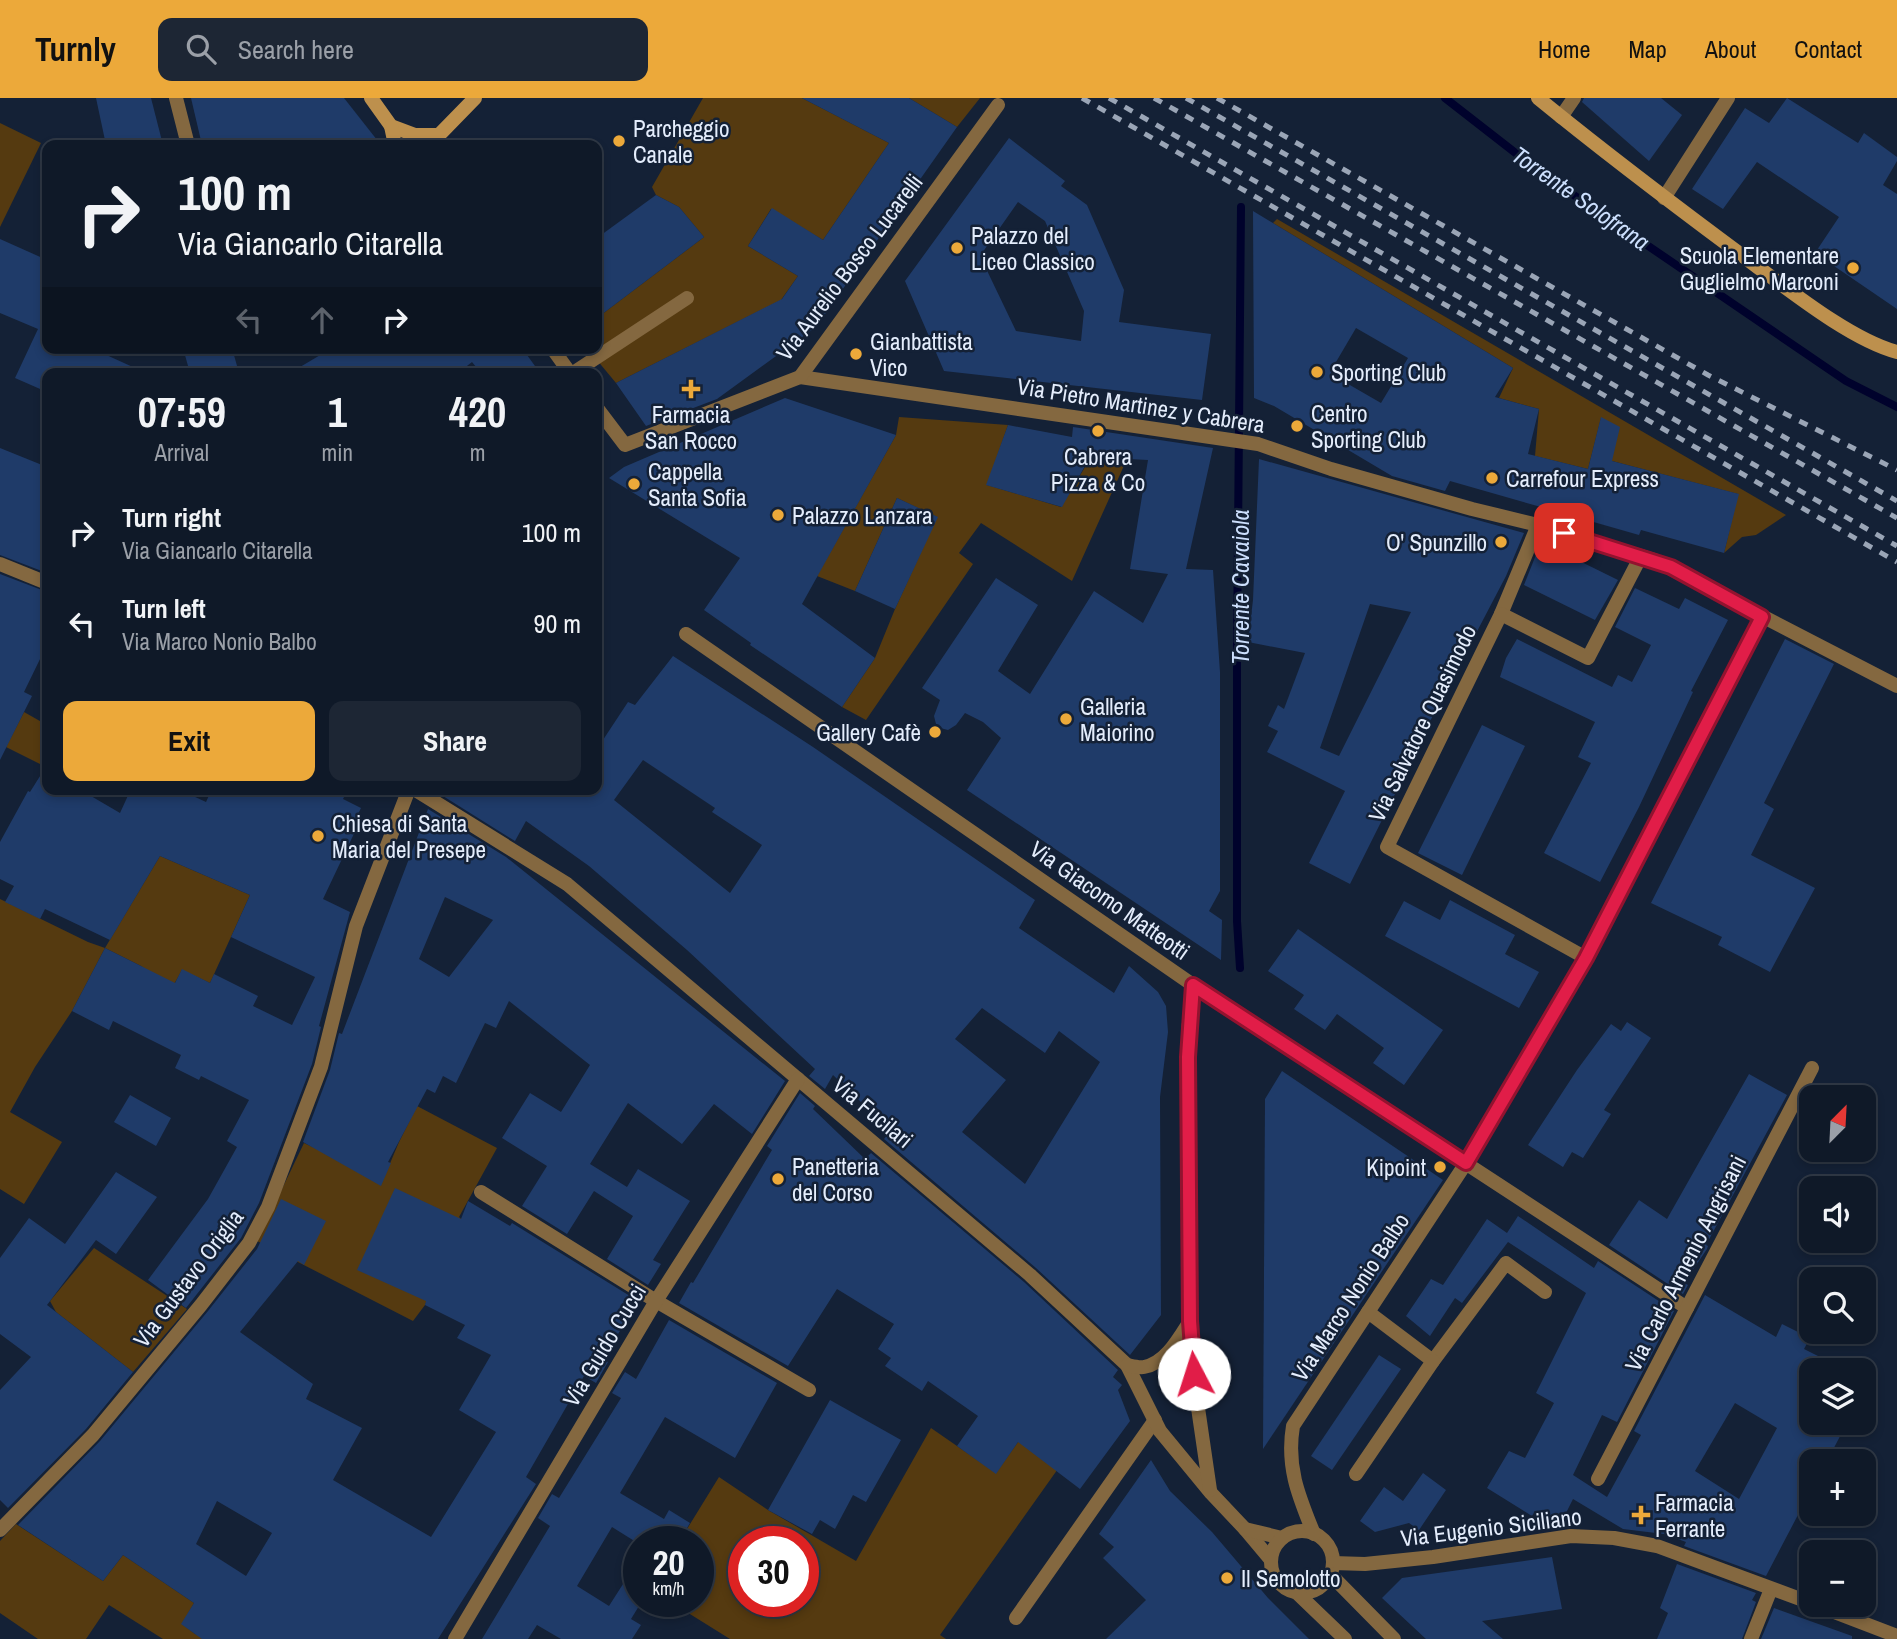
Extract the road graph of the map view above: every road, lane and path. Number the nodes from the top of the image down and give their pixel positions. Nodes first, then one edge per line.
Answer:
1 (176, 98) edge
2 (475, 98) edge
3 (1538, 98) edge
4 (1574, 98) edge
5 (1728, 98) edge
6 (374, 100) edge
7 (998, 105) dead end
8 (1561, 117) junction
9 (391, 126) junction
10 (187, 140) edge
11 (394, 140) edge
12 (438, 140) edge
13 (1664, 198) junction
14 (687, 298) dead end
15 (1897, 352) edge
16 (602, 353) edge
17 (557, 354) edge
18 (601, 354) edge
19 (568, 368) edge
20 (580, 368) edge
21 (800, 377) junction
22 (602, 415) edge
23 (1538, 525) junction
24 (1642, 556) junction
25 (0, 564) edge
26 (42, 581) edge
27 (1501, 614) junction
28 (1762, 617) junction
29 (686, 634) dead end
30 (1897, 686) edge
31 (409, 795) edge
32 (421, 795) edge
33 (1586, 958) junction
34 (1193, 985) junction
35 (1812, 1068) dead end
36 (797, 1079) junction
37 (1466, 1163) junction
38 (481, 1192) dead end
39 (1545, 1292) dead end
40 (656, 1301) junction
41 (1687, 1308) junction
42 (1368, 1312) junction
43 (1190, 1321) junction
44 (1433, 1361) junction
45 (1127, 1365) junction
46 (809, 1390) dead end
47 (1155, 1420) junction
48 (1356, 1474) dead end
49 (1598, 1479) dead end
50 (1211, 1493) junction
51 (2, 1525) edge
52 (1245, 1529) junction
53 (1314, 1534) junction
54 (1282, 1538) junction
55 (1270, 1560) junction
56 (1331, 1568) junction
57 (1771, 1588) junction
58 (1297, 1592) junction
59 (1799, 1599) edge
60 (1847, 1617) edge
61 (1016, 1618) dead end
62 (1897, 1636) edge
63 (456, 1639) edge
64 (1345, 1639) edge
65 (1394, 1639) edge
66 (1751, 1639) edge

1 - 10 street
2 - 12 main road
3 - 8 main road
4 - 8 street
5 - 13 street
6 - 9 main road
7 - 21 street, Via Aurelio Bosco Lucarelli
8 - 13 main road
9 - 11 main road
9 - 12 main road
13 - 15 main road
14 - 16 street
17 - 19 street
18 - 20 street
21 - 22 street, Via Aurelio Bosco Lucarelli
21 - 23 street, Via Pietro Martinez y Cabrera
23 - 24 street, Via Pietro Martinez y Cabrera
23 - 27 street, Via Salvatore Quasimodo
24 - 27 street
24 - 28 street, Via Pietro Martinez y Cabrera
25 - 26 street
27 - 33 street, Via Salvatore Quasimodo
28 - 30 street, Via Pietro Martinez y Cabrera
28 - 33 street, Via Marco Nonio Balbo
29 - 34 street, Via Giacomo Matteotti
31 - 51 street, Via Gustavo Origlia
32 - 36 street, Via Fucilari
33 - 37 street, Via Marco Nonio Balbo
34 - 37 street
34 - 43 street, Via Giacomo Matteotti
35 - 41 street, Via Carlo Armenio Angrisani
36 - 40 street, Via Guido Cucci
36 - 45 street, Via Fucilari
37 - 41 street
37 - 42 street, Via Marco Nonio Balbo
38 - 40 street
39 - 44 street
40 - 46 street
40 - 63 street, Via Guido Cucci
41 - 49 street, Via Carlo Armenio Angrisani
42 - 44 street
42 - 53 street, Via Marco Nonio Balbo
43 - 45 street
43 - 50 street, Via Giacomo Matteotti
44 - 48 street
45 - 47 street, Via Fucilari
47 - 50 street, Via Fucilari
47 - 61 street
50 - 52 street, Via Fucilari
52 - 54 street
52 - 55 street, Via Fucilari
53 - 54 street
53 - 56 street
54 - 55 street
55 - 58 street, Via Fucilari
56 - 57 street, Via Eugenio Siciliano
56 - 58 street
56 - 65 street
57 - 59 street, Via Eugenio Siciliano
57 - 66 street
58 - 64 street, Via Fucilari
60 - 62 street, Via Eugenio Siciliano

